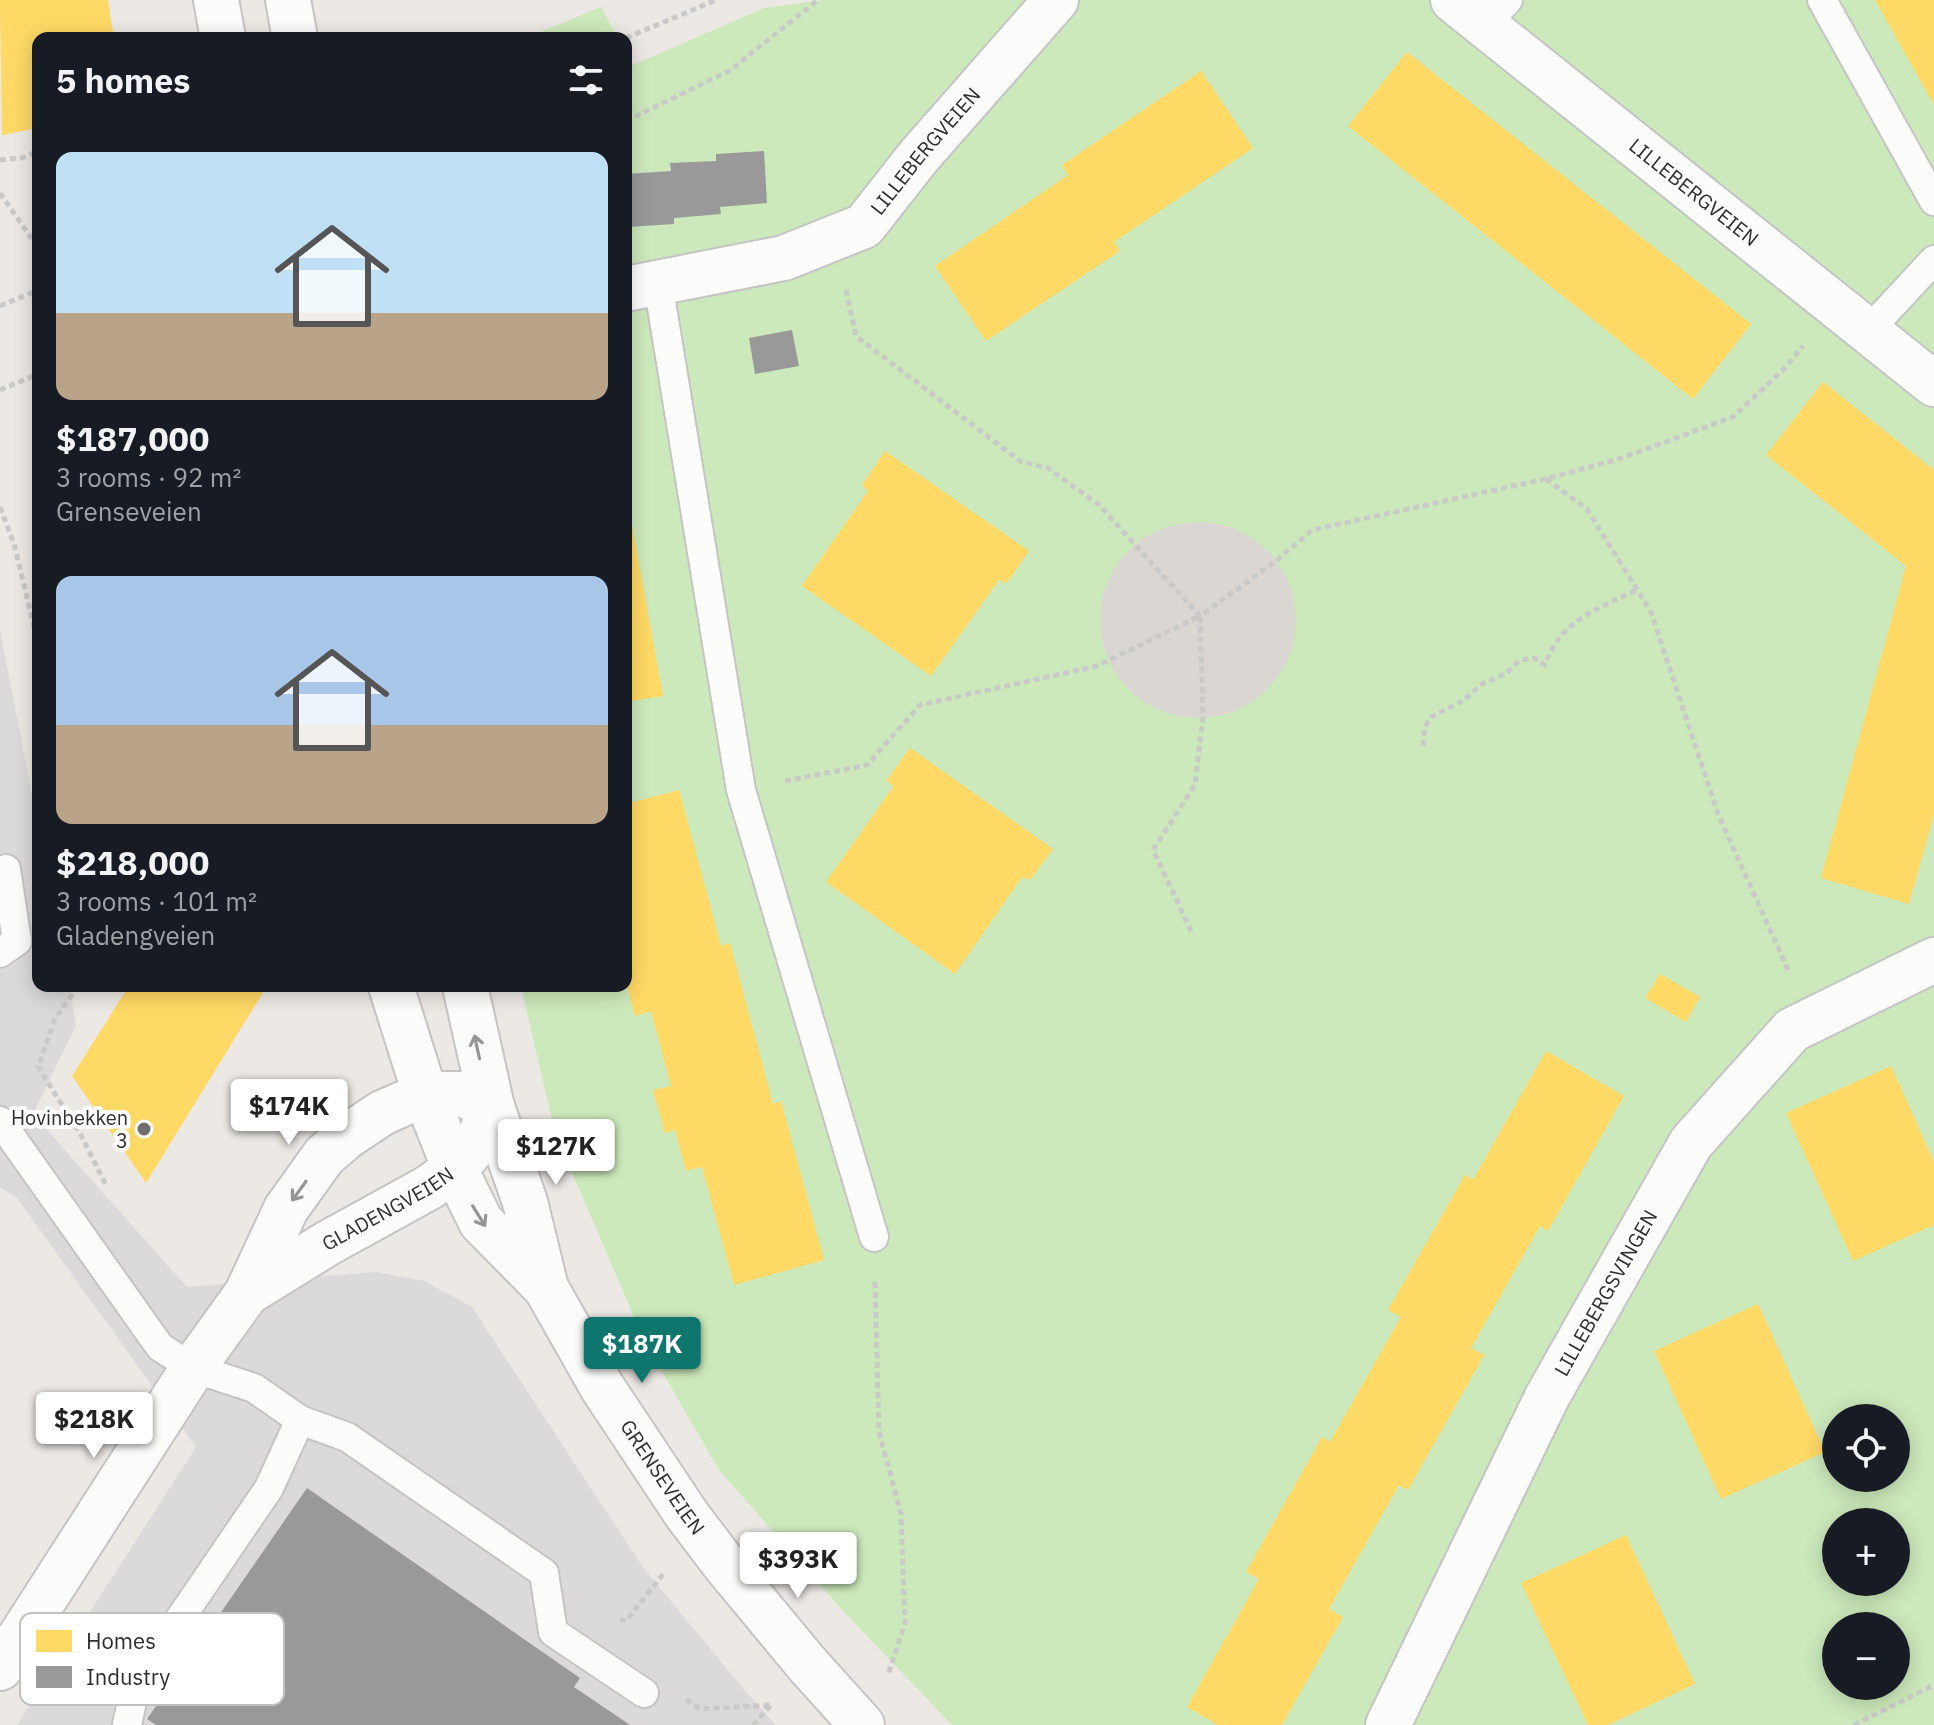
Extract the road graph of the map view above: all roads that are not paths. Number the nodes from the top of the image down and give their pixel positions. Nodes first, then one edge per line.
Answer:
1 (216, 0) edge
2 (288, 0) edge
3 (1056, 0) edge
4 (1822, 0) edge
5 (1482, 8) edge
6 (222, 32) edge
7 (294, 32) edge
8 (1934, 201) edge
9 (1934, 260) edge
10 (642, 286) edge
11 (1852, 319) junction
12 (1934, 384) edge
13 (6, 869) dead end
14 (0, 953) edge
15 (1934, 960) edge
16 (393, 992) edge
17 (466, 992) edge
18 (425, 1094) junction
19 (492, 1107) junction
20 (0, 1121) edge
21 (455, 1169) junction
22 (874, 1237) road end
23 (546, 1288) junction
24 (247, 1293) junction
25 (193, 1368) junction
26 (300, 1420) junction
27 (35, 1613) edge
28 (184, 1613) edge
29 (20, 1637) edge
30 (0, 1668) edge
31 (644, 1693) dead end
32 (131, 1705) edge
33 (127, 1725) edge
34 (862, 1725) edge
35 (1388, 1725) edge

1 - 6 street
2 - 7 street
3 - 10 street, LILLEBERGVEIEN
4 - 8 lane
5 - 11 street, LILLEBERGVEIEN
9 - 11 lane
10 - 22 lane
11 - 12 street, LILLEBERGVEIEN
13 - 14 lane
15 - 35 street, LILLEBERGSVINGEN
16 - 18 street, GRENSEVEIEN
19 -> 17 street, GRENSEVEIEN
18 - 19 street, GLADENGVEIEN
18 - 21 street, GRENSEVEIEN
18 -> 24 street, GLADENGVEIEN
19 - 21 street, GLADENGVEIEN
19 - 23 street, GRENSEVEIEN
20 - 25 lane
21 -> 23 street, GRENSEVEIEN
21 - 24 street, GLADENGVEIEN
23 - 34 street, GRENSEVEIEN
24 - 25 street, GLADENGVEIEN
25 - 26 lane
25 - 27 street, GLADENGVEIEN
26 - 28 lane
26 - 31 lane
29 - 30 street, GLADENGVEIEN
32 - 33 lane

